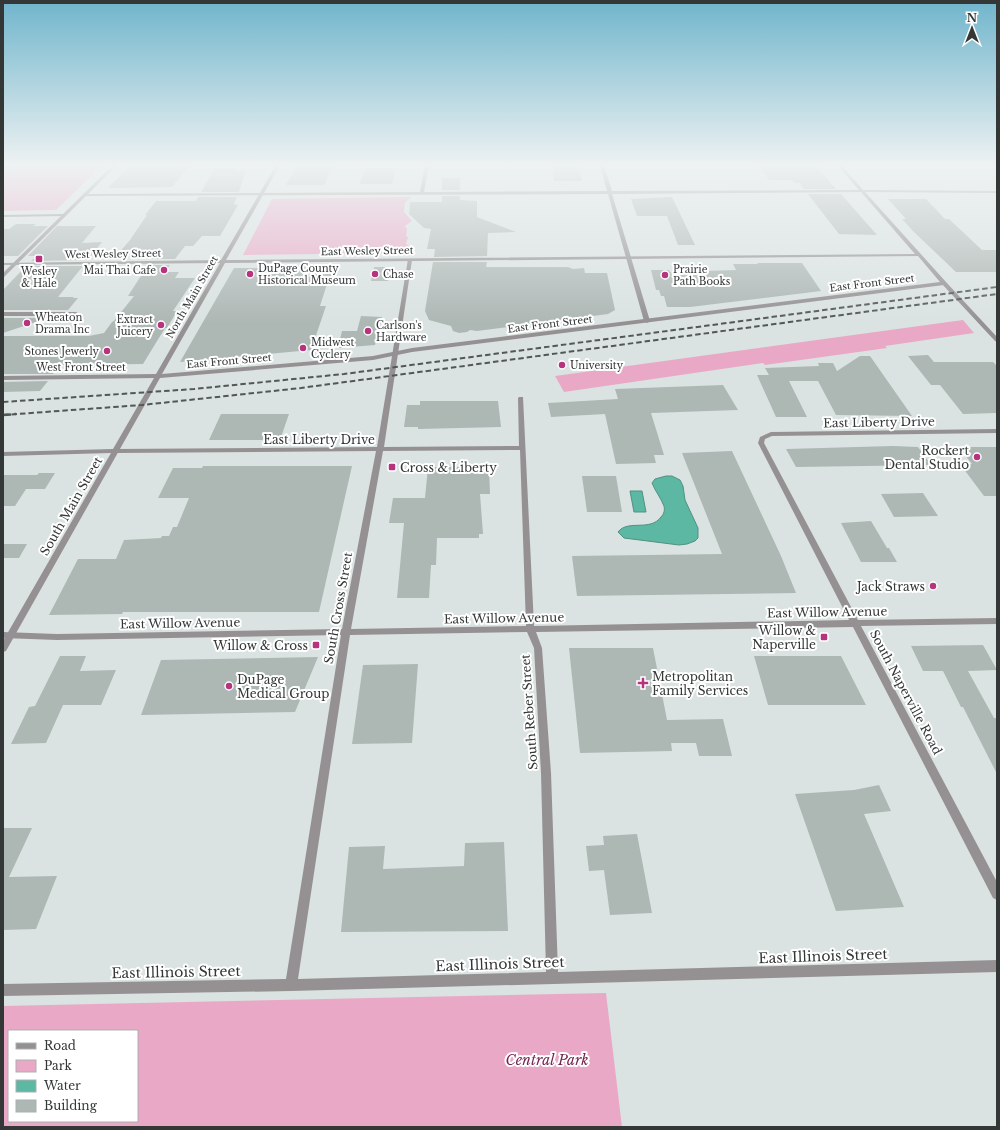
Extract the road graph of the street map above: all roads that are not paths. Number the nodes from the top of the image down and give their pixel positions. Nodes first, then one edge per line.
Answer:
1 (61, 218) edge
2 (248, 218) edge
3 (618, 218) edge
4 (886, 218) edge
5 (919, 255) junction
6 (629, 257) junction
7 (410, 260) junction
8 (223, 262) junction
9 (3, 264) edge
10 (15, 264) junction
11 (3, 276) edge
12 (944, 282) junction
13 (3, 314) edge
14 (76, 314) dead end
15 (647, 321) junction
16 (996, 338) edge
17 (394, 354) junction
18 (158, 376) junction
19 (3, 378) edge
20 (522, 398) dead end
21 (997, 431) edge
22 (762, 438) joint
23 (523, 448) junction
24 (380, 450) junction
25 (116, 451) junction
26 (3, 454) edge
27 (997, 621) edge
28 (856, 624) junction
29 (530, 629) junction
30 (346, 632) junction
31 (7, 635) edge
32 (3, 649) edge
33 (997, 894) edge
34 (997, 966) edge
35 (552, 978) junction
36 (291, 985) junction
37 (3, 990) edge

1 - 10 street
2 - 8 street, North Main Street
3 - 6 street
4 - 5 street
5 - 6 street, East Wesley Street
5 - 12 street
6 - 7 street, East Wesley Street
6 - 15 street
7 - 8 street, East Wesley Street
7 - 17 street, South Cross Street
8 - 10 street, West Wesley Street
8 - 18 street, North Main Street
9 - 10 street, West Wesley Street
10 - 11 street
12 - 15 street, East Front Street
12 - 16 street
13 - 14 street
15 - 17 street, East Front Street
17 - 18 street, East Front Street
17 - 24 street, South Cross Street
18 - 19 street, West Front Street
18 - 25 street, South Main Street
20 - 23 street, South Reber Street
21 - 22 street, East Liberty Drive
22 - 28 street, South Naperville Road
23 - 24 street, East Liberty Drive
23 - 29 street, South Reber Street
24 - 25 street, East Liberty Drive
24 - 30 street, South Cross Street
25 - 26 street, East Liberty Drive
25 - 31 street, South Main Street
27 - 28 street, East Willow Avenue
28 - 29 street, East Willow Avenue
28 - 33 street, South Naperville Road
29 - 30 street, East Willow Avenue
29 - 35 street, South Reber Street
30 - 31 street, East Willow Avenue
30 - 36 street, South Cross Street
31 - 32 street, South Main Street
34 - 35 street, East Illinois Street
35 - 36 street, East Illinois Street
36 - 37 street, East Illinois Street

